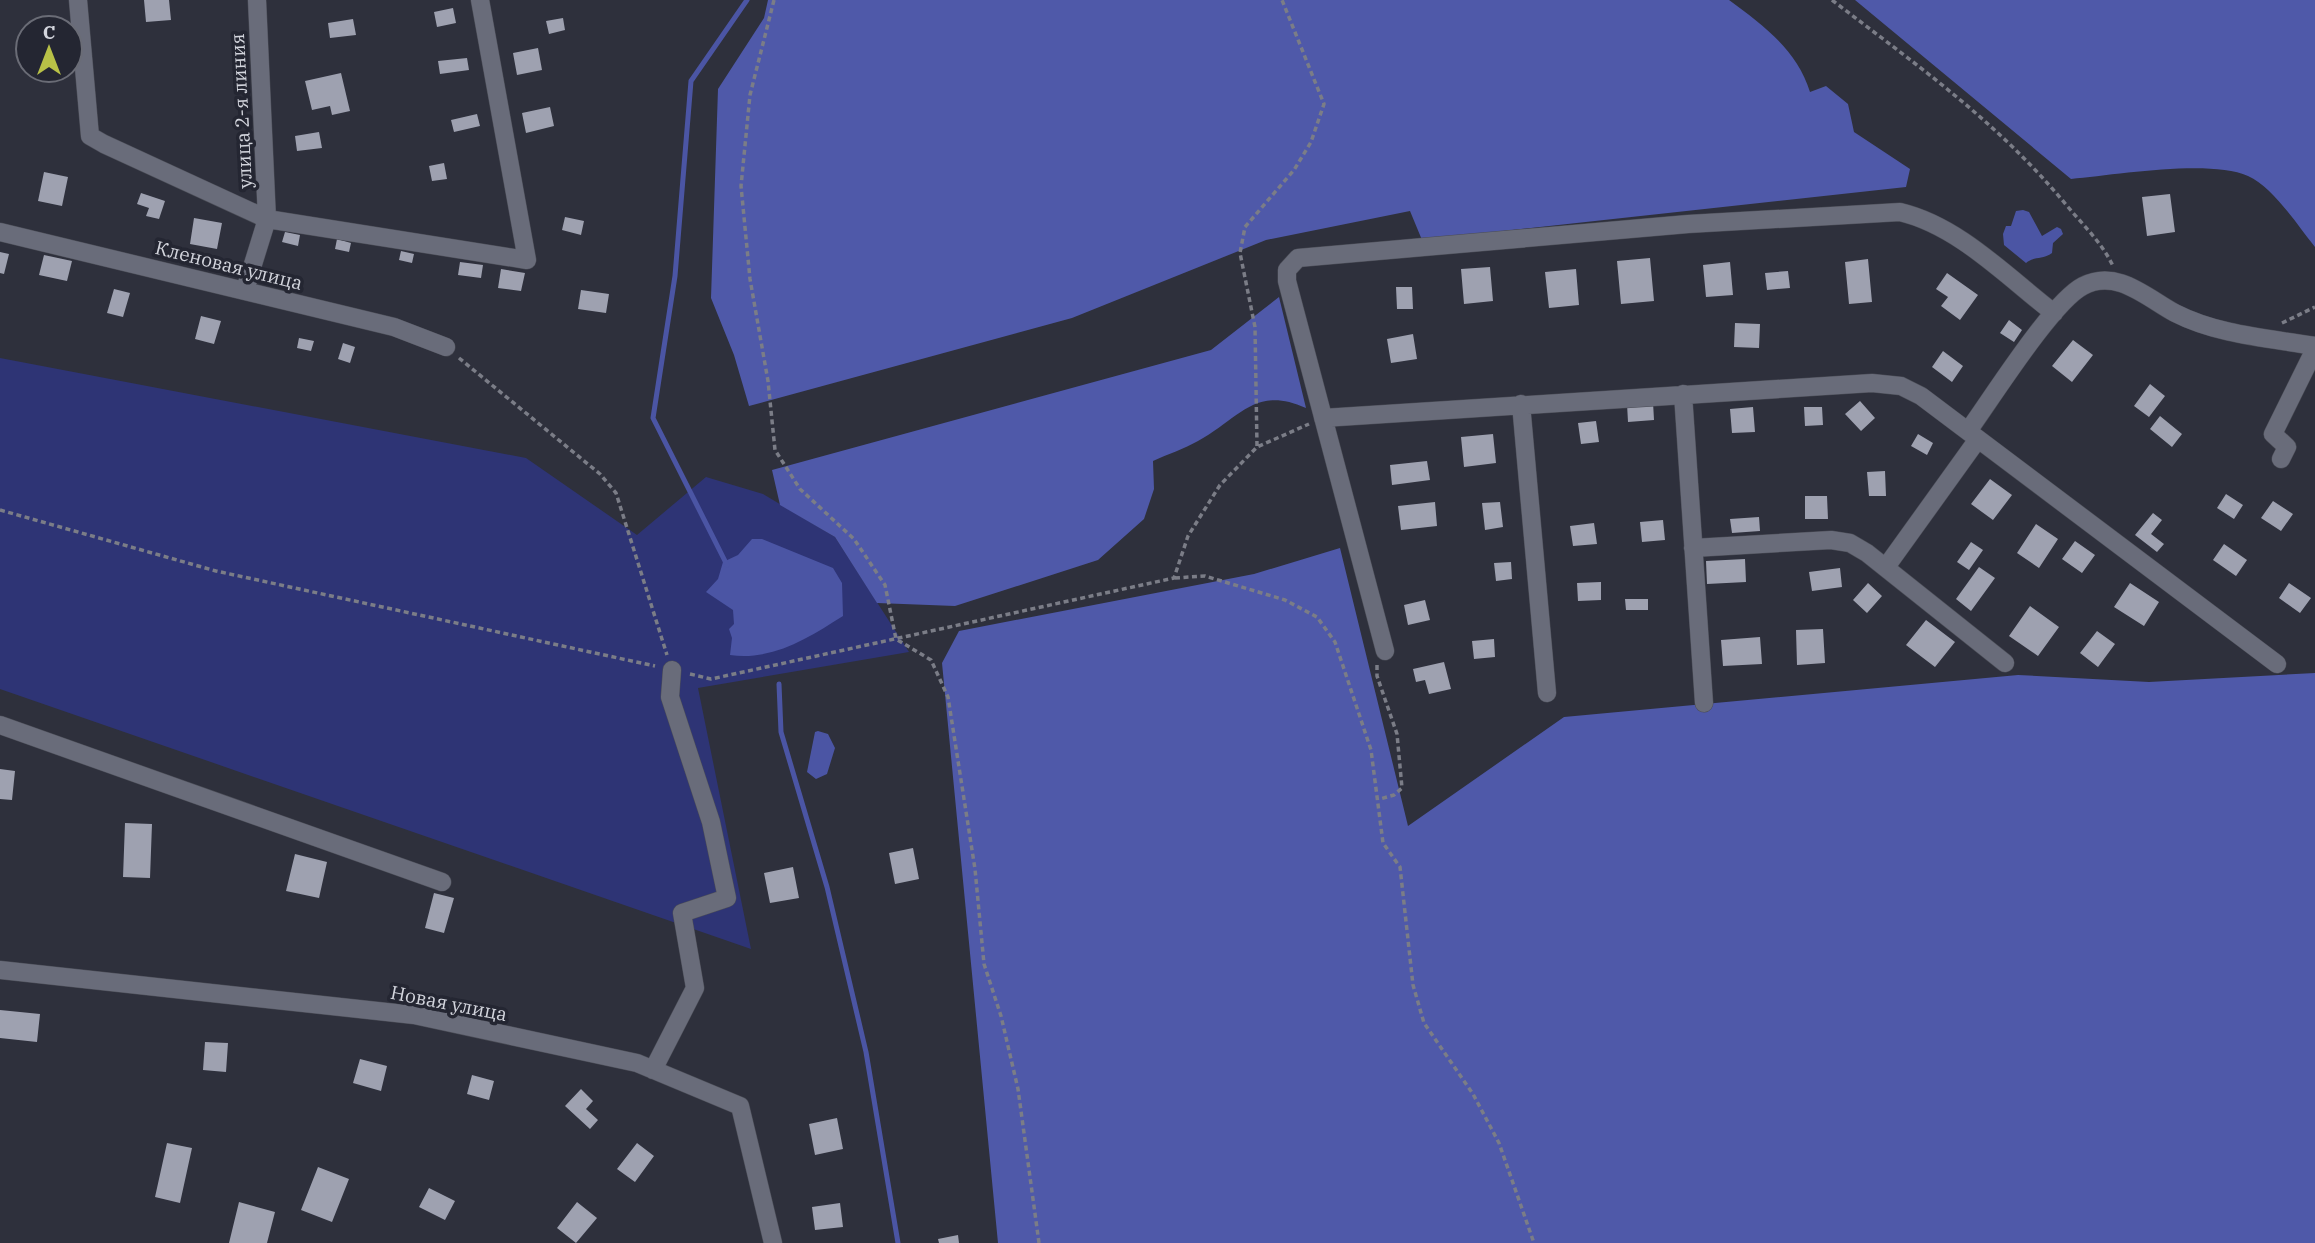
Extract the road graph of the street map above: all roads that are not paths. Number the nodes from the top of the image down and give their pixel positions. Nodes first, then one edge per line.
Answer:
1 (78, 0) edge
2 (257, 0) edge
3 (480, 0) edge
4 (267, 219) junction
5 (0, 232) edge
6 (245, 290) junction
7 (2054, 313) junction
8 (446, 347) road end
9 (2315, 347) edge
10 (1684, 394) junction
11 (1521, 404) junction
12 (1323, 418) junction
13 (1973, 435) junction
14 (2281, 459) dead end
15 (1693, 548) junction
16 (1885, 568) junction
17 (1385, 651) road end
18 (2006, 663) dead end
19 (2277, 664) dead end
20 (672, 670) road end
21 (1547, 694) dead end
22 (1704, 703) dead end
23 (0, 725) edge
24 (442, 883) dead end
25 (0, 970) edge
26 (653, 1070) junction
27 (773, 1243) edge

1 - 4 street
2 - 4 street, улица 2-я линия
3 - 4 street
4 - 6 street, улица 2-я линия
5 - 6 street, Кленовая улица
6 - 8 street, Кленовая улица
7 - 9 street
7 - 12 street
7 - 13 street
9 - 14 street
10 - 11 street
10 - 13 street
10 - 15 street
11 - 12 street
11 - 21 street
12 - 17 street
13 - 16 street
13 - 19 street
15 - 16 street
15 - 22 street
16 - 18 street
20 - 26 street
23 - 24 street
25 - 26 street, Новая улица
26 - 27 street, Новая улица

